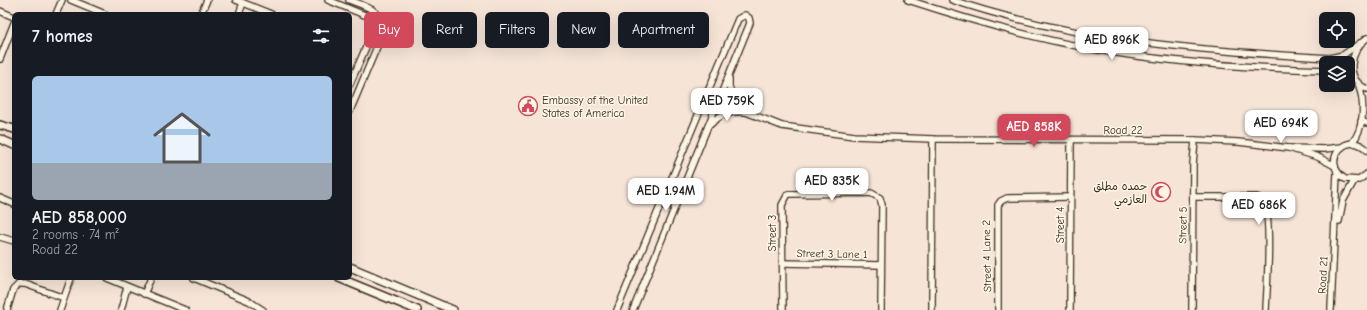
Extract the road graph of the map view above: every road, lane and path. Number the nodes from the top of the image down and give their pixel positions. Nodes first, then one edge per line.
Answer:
1 (62, 0) edge
2 (71, 0) edge
3 (207, 0) edge
4 (236, 0) edge
5 (328, 0) edge
6 (348, 0) edge
7 (908, 0) edge
8 (952, 0) edge
9 (243, 3) junction
10 (345, 7) junction
11 (0, 11) edge
12 (57, 12) edge
13 (94, 12) edge
14 (203, 12) edge
15 (240, 12) edge
16 (266, 12) edge
17 (12, 16) edge
18 (12, 28) edge
19 (1367, 38) edge
20 (1360, 43) junction
21 (0, 59) edge
22 (1319, 70) edge
23 (730, 71) junction
24 (352, 79) edge
25 (1357, 80) junction
26 (1367, 89) edge
27 (352, 106) edge
28 (746, 112) junction
29 (1360, 121) junction
30 (1367, 123) edge
31 (0, 124) edge
32 (12, 128) edge
33 (707, 129) junction
34 (0, 139) edge
35 (933, 139) junction
36 (1071, 140) junction
37 (1195, 140) junction
38 (1352, 143) junction
39 (12, 144) edge
40 (1342, 147) junction
41 (1289, 148) junction
42 (1367, 150) edge
43 (1335, 166) junction
44 (1337, 172) junction
45 (1366, 176) edge
46 (1354, 181) junction
47 (1070, 197) junction
48 (1193, 197) junction
49 (0, 198) edge
50 (663, 199) junction
51 (12, 203) edge
52 (676, 204) junction
53 (0, 237) edge
54 (12, 240) edge
55 (1334, 241) junction
56 (782, 263) junction
57 (881, 265) junction
58 (352, 268) edge
59 (70, 280) edge
60 (111, 280) edge
61 (150, 280) edge
62 (199, 280) edge
63 (344, 280) edge
64 (127, 287) junction
65 (144, 294) junction
66 (64, 298) junction
67 (8, 310) edge
68 (60, 310) edge
69 (121, 310) edge
70 (185, 310) edge
71 (263, 310) edge
72 (417, 310) edge
73 (453, 310) edge
74 (617, 310) edge
75 (633, 310) edge
76 (783, 310) edge
77 (881, 310) edge
78 (932, 310) edge
79 (998, 310) edge
80 (1070, 310) edge
81 (1192, 310) edge
82 (1266, 310) edge
83 (1331, 310) edge

1 - 12 street
2 - 13 street
3 - 14 street
4 - 9 street
5 - 10 street
6 - 10 street
6 - 27 street
7 - 22 street
8 - 20 street
9 - 15 street
9 - 16 street
10 - 24 street
11 - 17 street
18 - 21 street
19 - 20 street
20 - 25 street
23 - 28 street, Road 22
23 - 33 street
23 - 50 street
25 - 26 street
25 - 29 street
28 - 33 street, Road 22
28 - 35 street, Road 22
29 - 30 street
29 - 38 street
31 - 32 main road
33 - 52 street
34 - 39 main road
35 - 36 street, Road 22
35 - 78 street
36 - 37 street, Road 22
36 - 47 street, Street 4
37 - 41 street, Road 22
37 - 48 street, Street 5
38 - 40 street, Road 22
38 - 42 street
40 - 41 street, Road 22
40 - 43 street
41 - 43 street, Road 22
43 - 44 street
44 - 46 street
44 - 55 street, Road 21
45 - 46 street
46 - 55 street, Road 21
47 - 79 street, Street 4 Lane 2
47 - 80 street, Street 4
48 - 81 street, Street 5
48 - 82 street
49 - 51 street
50 - 52 street
50 - 74 street
52 - 75 street
53 - 54 street
55 - 83 street, Road 21
56 - 57 street, Street 3 Lane 1
56 - 57 street, Street 3
56 - 76 street, Street 3
57 - 77 street, Street 3
58 - 73 main road
59 - 66 street
60 - 64 street
61 - 65 street
62 - 71 street
63 - 72 main road
64 - 65 street
64 - 69 street
65 - 70 street
66 - 67 street
66 - 68 street

